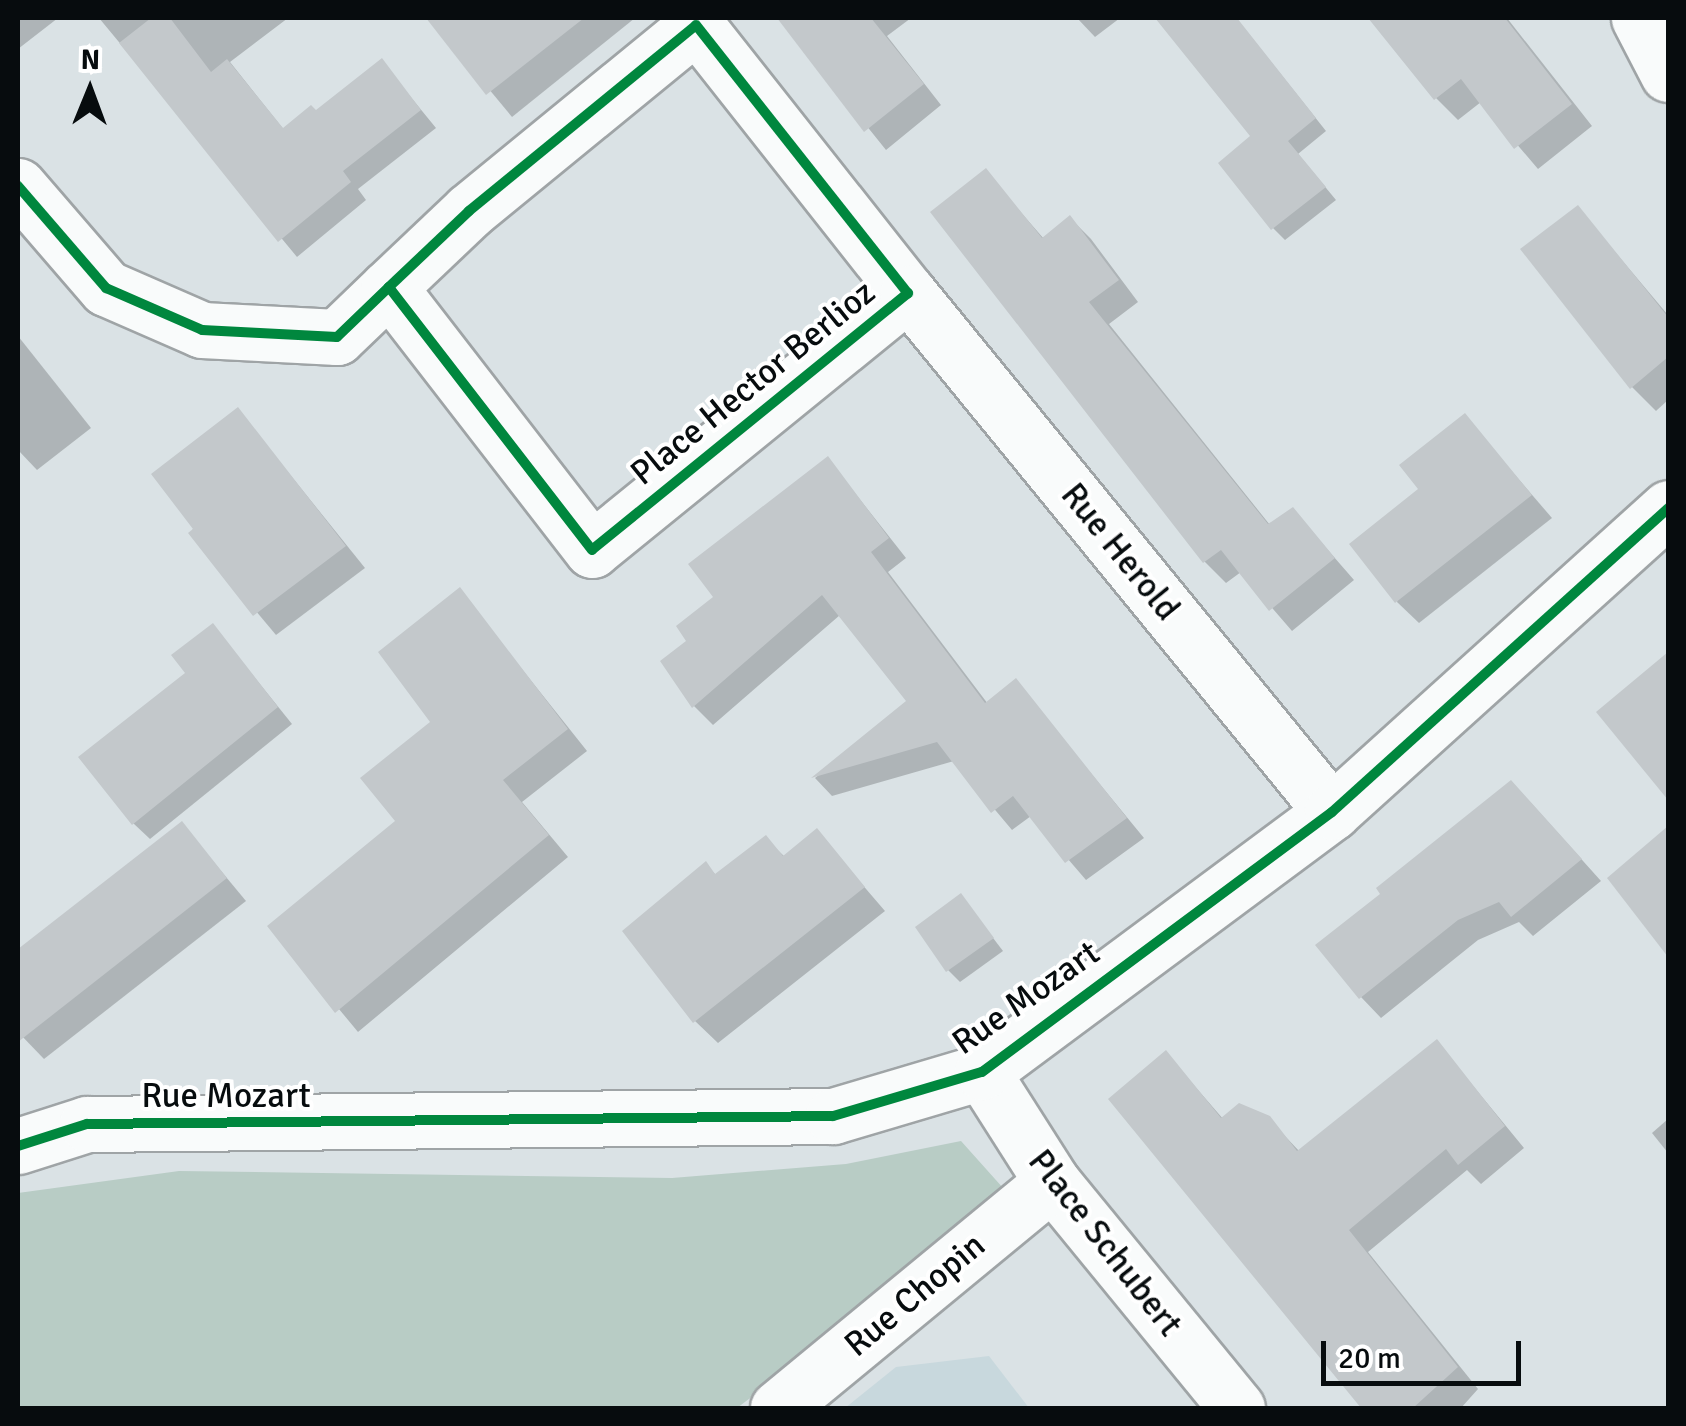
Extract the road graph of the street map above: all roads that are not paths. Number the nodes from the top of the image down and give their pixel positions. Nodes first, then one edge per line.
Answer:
1 (1639, 18) edge
2 (1668, 74) edge
3 (18, 186) edge
4 (389, 287) junction
5 (908, 293) junction
6 (1668, 508) edge
7 (1332, 812) junction
8 (982, 1072) junction
9 (18, 1146) edge
10 (1052, 1182) junction
11 (778, 1408) edge
12 (1237, 1408) edge

1 - 2 street
3 - 4 street
4 - 5 street, Place Hector Berlioz
4 - 5 street, Place Hector Berlioz
5 - 7 street, Rue Herold
6 - 7 street, Rue Mozart
7 - 8 street, Rue Mozart
8 - 9 street, Rue Mozart
8 - 10 street, Place Schubert
10 - 11 street, Rue Chopin
10 - 12 street, Place Schubert

